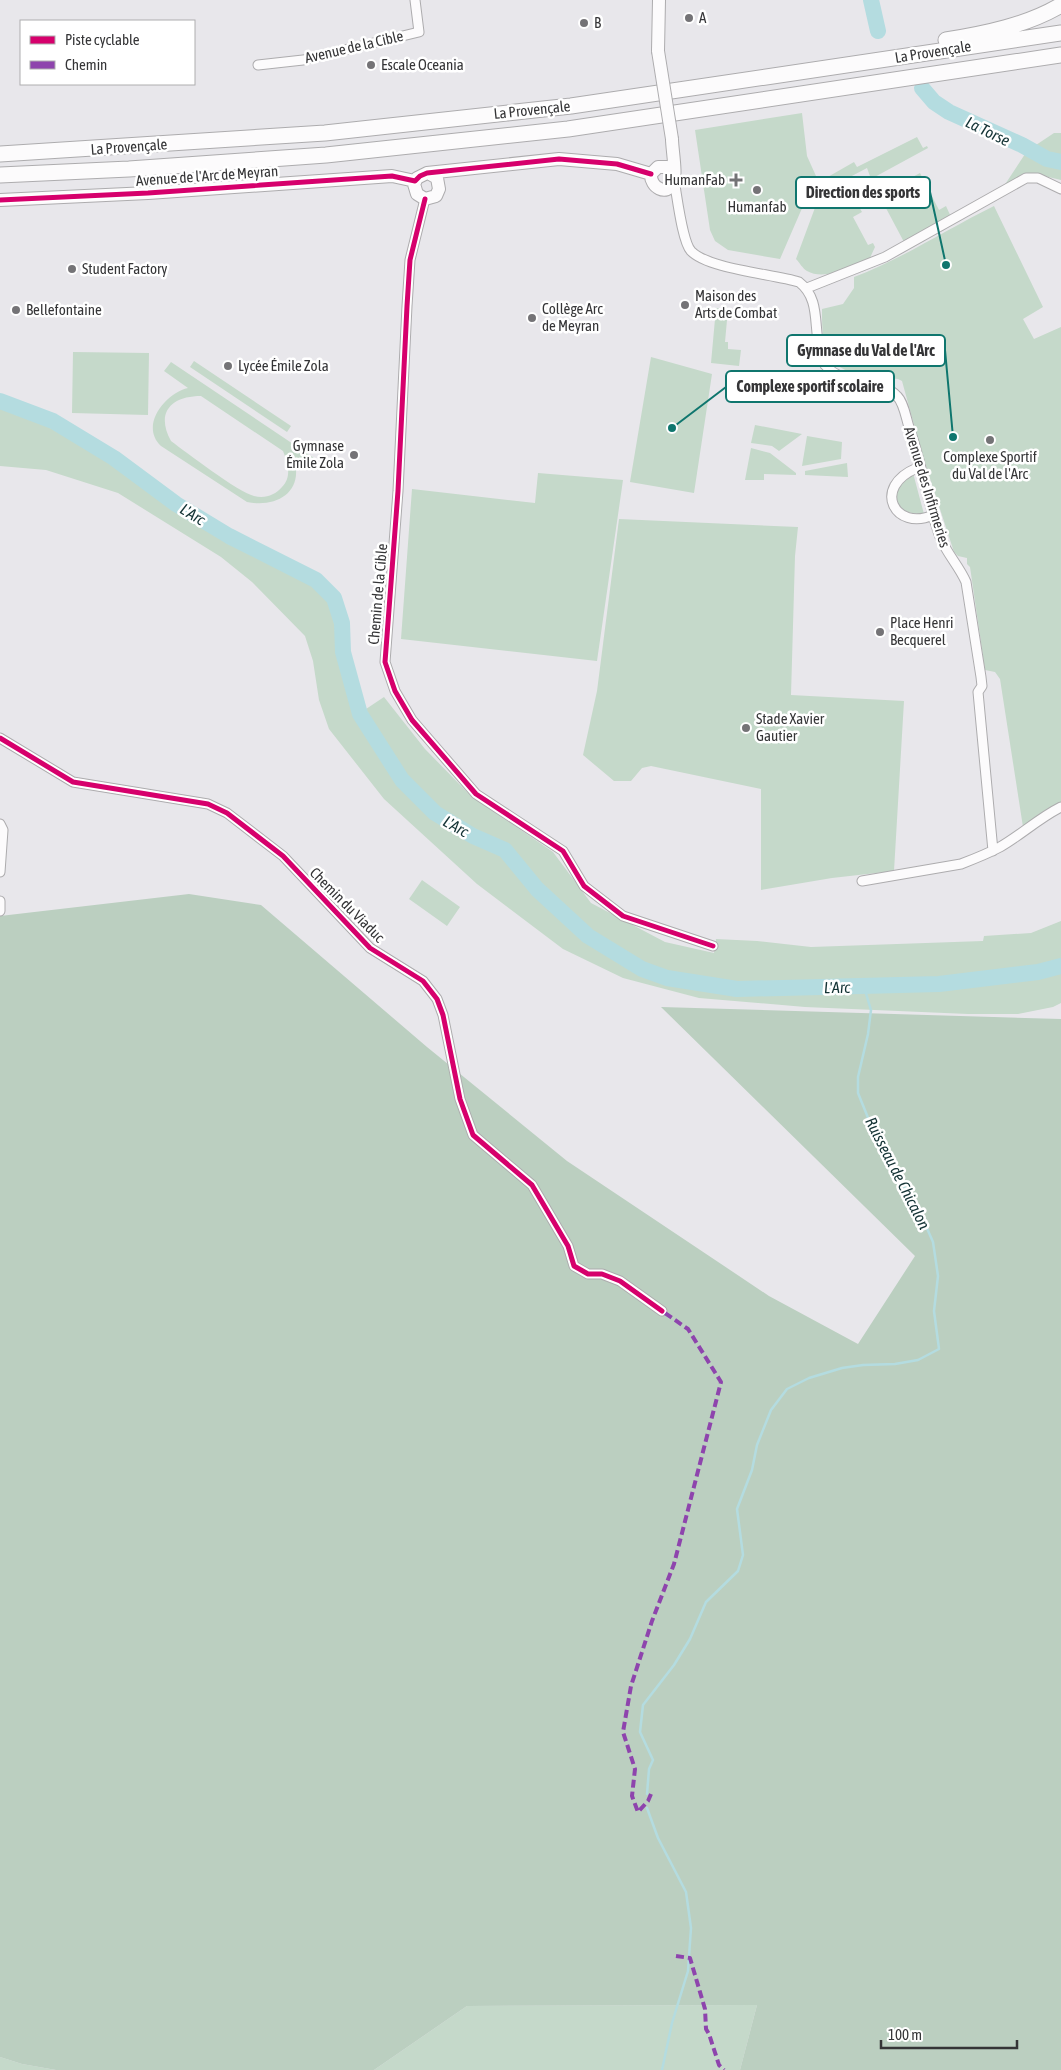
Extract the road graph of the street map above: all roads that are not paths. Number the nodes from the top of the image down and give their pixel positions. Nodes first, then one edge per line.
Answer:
1 (415, 0) edge
2 (659, 0) edge
3 (1061, 5) edge
4 (1061, 33) edge
5 (1061, 55) edge
6 (1061, 63) edge
7 (258, 65) dead end
8 (984, 67) junction
9 (750, 80) junction
10 (0, 154) edge
11 (464, 171) junction
12 (671, 173) junction
13 (430, 174) junction
14 (651, 174) junction
15 (0, 175) edge
16 (415, 181) junction
17 (440, 186) junction
18 (1061, 189) edge
19 (661, 190) junction
20 (425, 199) junction
21 (0, 200) edge
22 (678, 204) junction
23 (807, 288) junction
24 (919, 460) junction
25 (933, 515) junction
26 (0, 738) edge
27 (1061, 806) edge
28 (0, 824) edge
29 (993, 850) junction
30 (0, 872) edge
31 (862, 881) dead end
32 (0, 901) edge
33 (0, 911) edge
34 (713, 946) dead end
35 (662, 1311) dead end

1 - 7 street, Avenue de la Cible
2 - 12 main road, bridge
3 - 9 highway
4 - 9 highway, La Provençale
5 - 8 highway, La Provençale
6 - 8 highway
8 - 15 highway, La Provençale
9 - 10 highway, La Provençale
11 - 13 main road
11 - 14 main road
11 - 17 main road
12 - 14 main road
12 - 19 main road
12 - 22 street
13 - 16 main road
13 - 17 main road
14 - 19 main road
16 - 20 main road
16 - 21 main road, Avenue de l'Arc de Meyran
17 - 20 main road
18 - 23 street
19 - 22 street
20 - 34 street, Chemin de la Cible
22 - 23 street
23 - 24 street, Avenue des Infirmeries
24 - 25 street, Avenue des Infirmeries
24 - 25 street
25 - 29 street, Avenue des Infirmeries
26 - 35 street, Chemin du Viaduc
27 - 29 street
28 - 30 street
29 - 31 street
32 - 33 street

